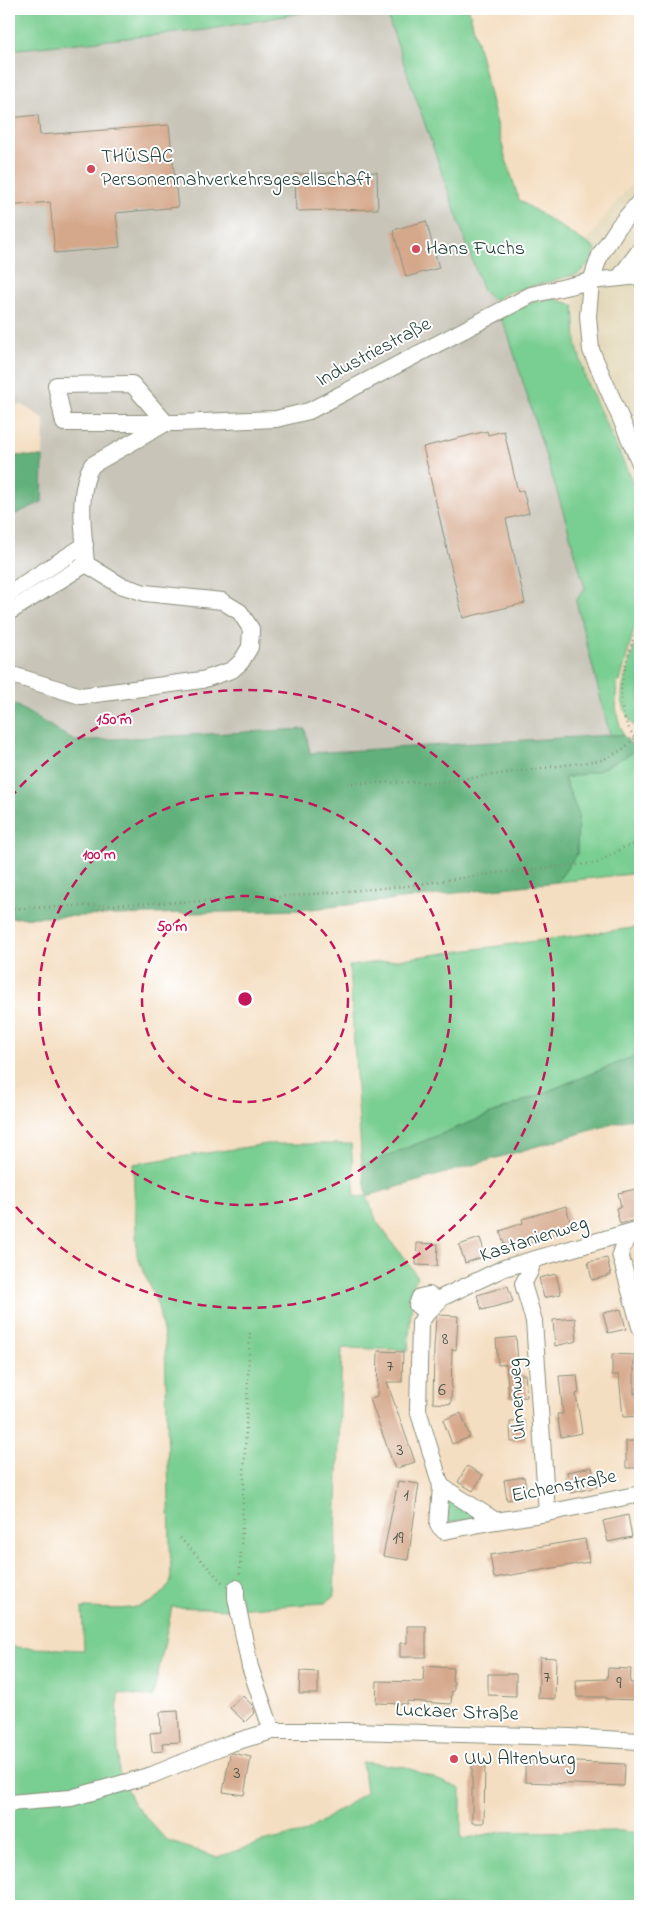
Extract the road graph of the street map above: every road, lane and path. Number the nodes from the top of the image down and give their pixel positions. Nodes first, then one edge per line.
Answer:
1 (640, 201) edge
2 (640, 250) edge
3 (640, 276) edge
4 (619, 278) junction
5 (591, 281) junction
6 (166, 423) junction
7 (640, 463) edge
8 (85, 545) junction
9 (86, 564) junction
10 (9, 593) edge
11 (9, 612) edge
12 (640, 616) edge
13 (9, 674) edge
14 (635, 738) junction
15 (640, 741) edge
16 (346, 784) dead end
17 (640, 843) edge
18 (9, 909) edge
19 (634, 1231) edge
20 (600, 1240) junction
21 (620, 1254) junction
22 (532, 1260) junction
23 (504, 1268) junction
24 (523, 1284) junction
25 (640, 1327) edge
26 (250, 1331) dead end
27 (441, 1486) junction
28 (640, 1494) edge
29 (547, 1513) junction
30 (496, 1521) junction
31 (180, 1538) dead end
32 (236, 1588) junction
33 (272, 1731) junction
34 (640, 1741) edge
35 (9, 1804) edge

1 - 5 street
2 - 4 street
3 - 4 street, Industriestraße
4 - 5 street, Industriestraße
5 - 6 street, Industriestraße
5 - 7 street
6 - 6 street, Industriestraße
6 - 8 street
8 - 9 street
8 - 10 street
9 - 11 street
9 - 13 street
12 - 14 path
14 - 15 path
14 - 16 path
17 - 18 path
19 - 20 street, Kastanienweg
19 - 21 street
20 - 21 street
20 - 22 street, Kastanienweg
21 - 25 street
22 - 23 street, Kastanienweg
22 - 24 street
23 - 24 street
23 - 27 street, Kastanienweg
24 - 29 street, Ulmenweg
26 - 32 path
27 - 30 street
27 - 30 street, Eichenstraße
28 - 29 street, Eichenstraße
29 - 30 street, Eichenstraße
31 - 32 path
32 - 33 street
33 - 34 street, Luckaer Straße
33 - 35 street, Luckaer Straße

